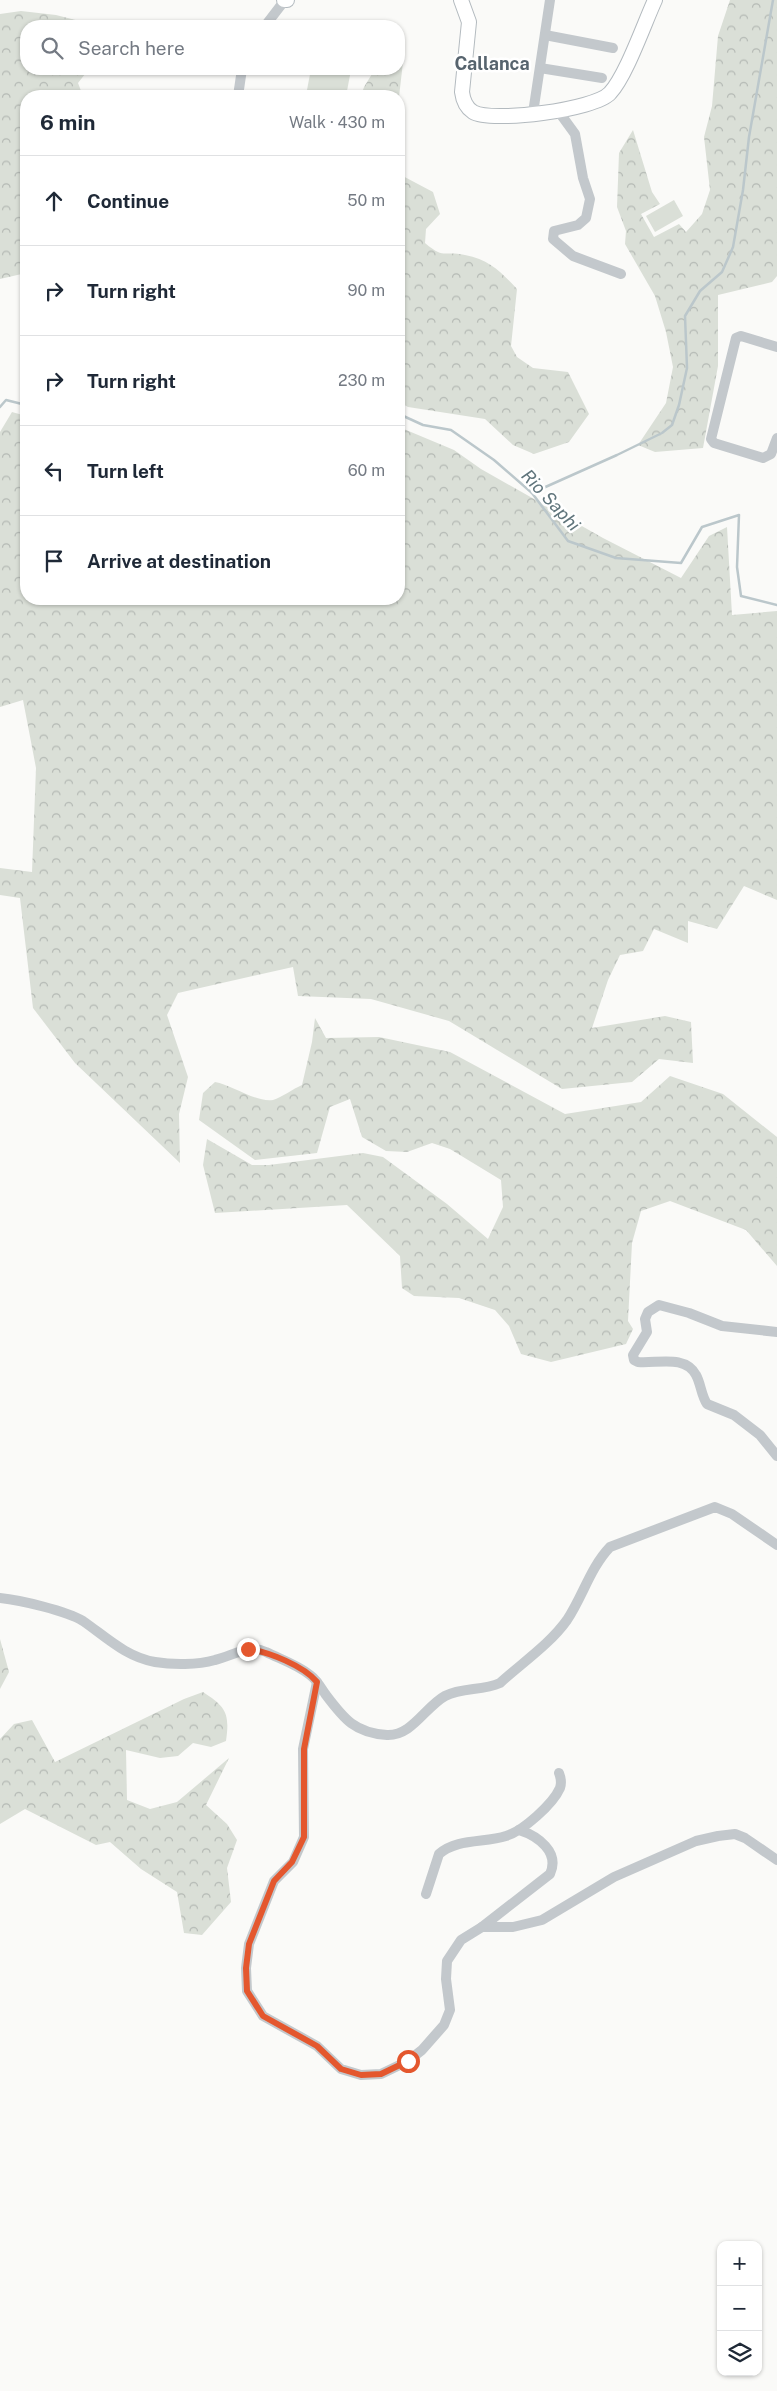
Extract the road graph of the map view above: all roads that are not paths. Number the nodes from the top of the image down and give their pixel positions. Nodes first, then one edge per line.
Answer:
1 (286, 0) edge
2 (460, 0) edge
3 (550, 0) edge
4 (655, 0) edge
5 (270, 20) edge
6 (545, 35) junction
7 (613, 48) dead end
8 (540, 68) junction
9 (241, 75) edge
10 (602, 78) dead end
11 (239, 90) edge
12 (559, 112) junction
13 (533, 113) junction
14 (621, 274) dead end
15 (777, 347) edge
16 (777, 438) edge
17 (777, 1332) edge
18 (777, 1456) edge
19 (777, 1545) edge
20 (0, 1598) edge
21 (317, 1682) junction
22 (559, 1773) dead end
23 (519, 1830) junction
24 (777, 1860) edge
25 (426, 1894) dead end
26 (482, 1927) junction

1 - 5 street
2 - 13 main road
3 - 6 street
4 - 12 main road
6 - 7 street
6 - 8 street
8 - 10 street
8 - 13 street
9 - 11 street
12 - 13 main road
12 - 14 street
15 - 16 street
17 - 18 street
19 - 21 street
20 - 21 street
21 - 26 street
22 - 23 street
23 - 25 street
23 - 26 street
24 - 26 street

